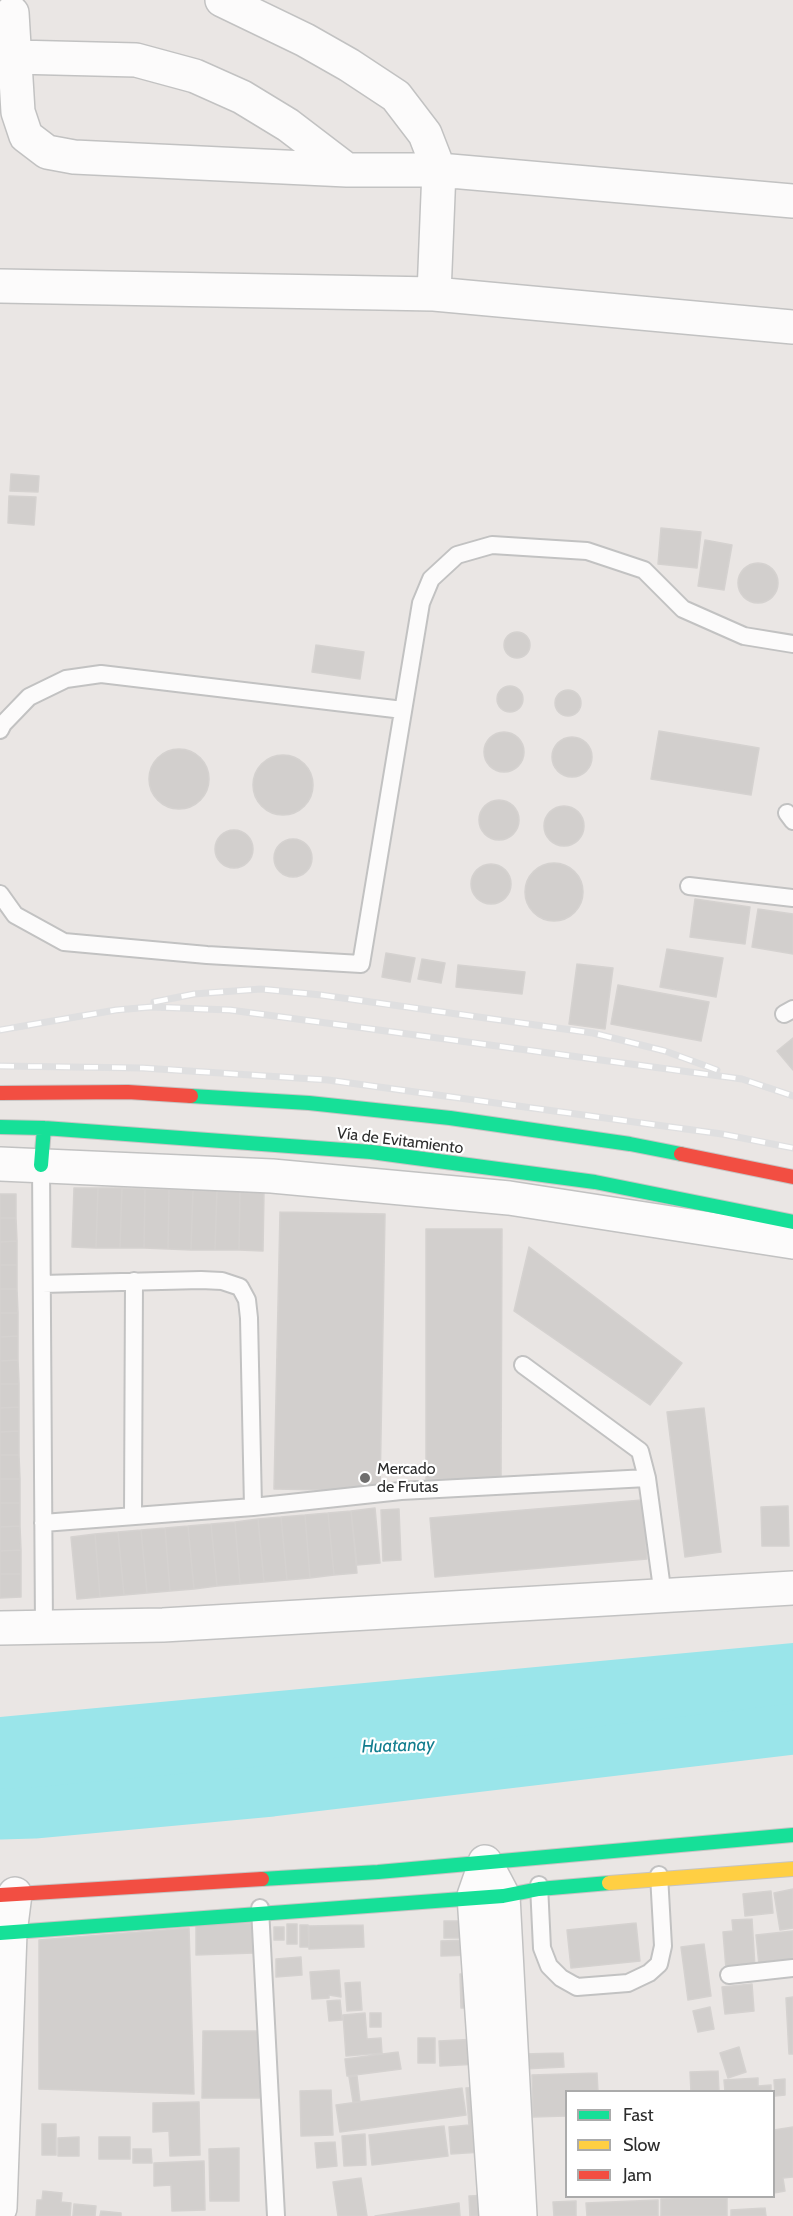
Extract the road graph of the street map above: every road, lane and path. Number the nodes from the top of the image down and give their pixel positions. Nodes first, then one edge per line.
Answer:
1 (222, 0) edge
2 (12, 13) dead end
3 (15, 57) junction
4 (347, 170) junction
5 (439, 170) junction
6 (793, 201) edge
7 (0, 286) edge
8 (434, 294) junction
9 (793, 327) edge
10 (793, 644) edge
11 (403, 711) junction
12 (0, 730) edge
13 (689, 886) dead end
14 (0, 894) edge
15 (793, 898) edge
16 (0, 1093) edge
17 (0, 1127) edge
18 (44, 1128) junction
19 (0, 1164) edge
20 (41, 1166) junction
21 (793, 1177) edge
22 (786, 1231) edge
23 (134, 1281) junction
24 (42, 1284) junction
25 (523, 1365) dead end
26 (647, 1478) junction
27 (253, 1507) junction
28 (133, 1516) junction
29 (43, 1523) junction
30 (793, 1588) edge
31 (663, 1596) junction
32 (0, 1628) edge
33 (44, 1628) junction
34 (793, 1835) edge
35 (659, 1847) junction
36 (538, 1858) junction
37 (485, 1862) junction
38 (793, 1869) edge
39 (659, 1880) junction
40 (261, 1881) junction
41 (539, 1889) junction
42 (7, 1894) edge
43 (488, 1896) junction
44 (260, 1913) junction
45 (5, 1933) edge
46 (793, 1968) edge
47 (729, 1975) dead end
48 (0, 2208) edge
49 (276, 2216) edge
50 (496, 2216) edge
51 (520, 2216) edge

1 - 5 street
2 - 3 street
3 - 4 street
3 - 4 street
4 - 5 street
5 - 6 street
5 - 8 street
7 - 8 street
8 - 9 street
10 - 11 lane
11 - 12 lane
11 - 14 lane
13 - 15 lane
16 - 21 main road, Vía de Evitamiento
17 - 18 main road, Vía de Evitamiento
18 - 20 main road
18 - 22 main road, Vía de Evitamiento
19 - 20 street
20 - 22 street
20 - 24 lane
23 - 24 lane
23 - 27 lane
23 - 28 lane
24 - 29 lane
25 - 26 lane
26 - 27 lane
26 - 31 lane
27 - 28 lane
28 - 29 lane
29 - 33 lane
30 - 31 street
31 - 33 street
32 - 33 street
34 - 35 main road
35 - 36 main road
35 - 39 lane
36 - 37 main road
36 - 41 lane
37 - 40 main road
37 - 43 street
38 - 39 main road
39 - 41 main road
39 - 41 lane
40 - 42 main road
40 - 44 lane
41 - 43 main road
42 - 45 street
43 - 44 main road
43 - 50 street
43 - 51 street
44 - 45 main road
44 - 49 lane
45 - 48 street
46 - 47 lane

